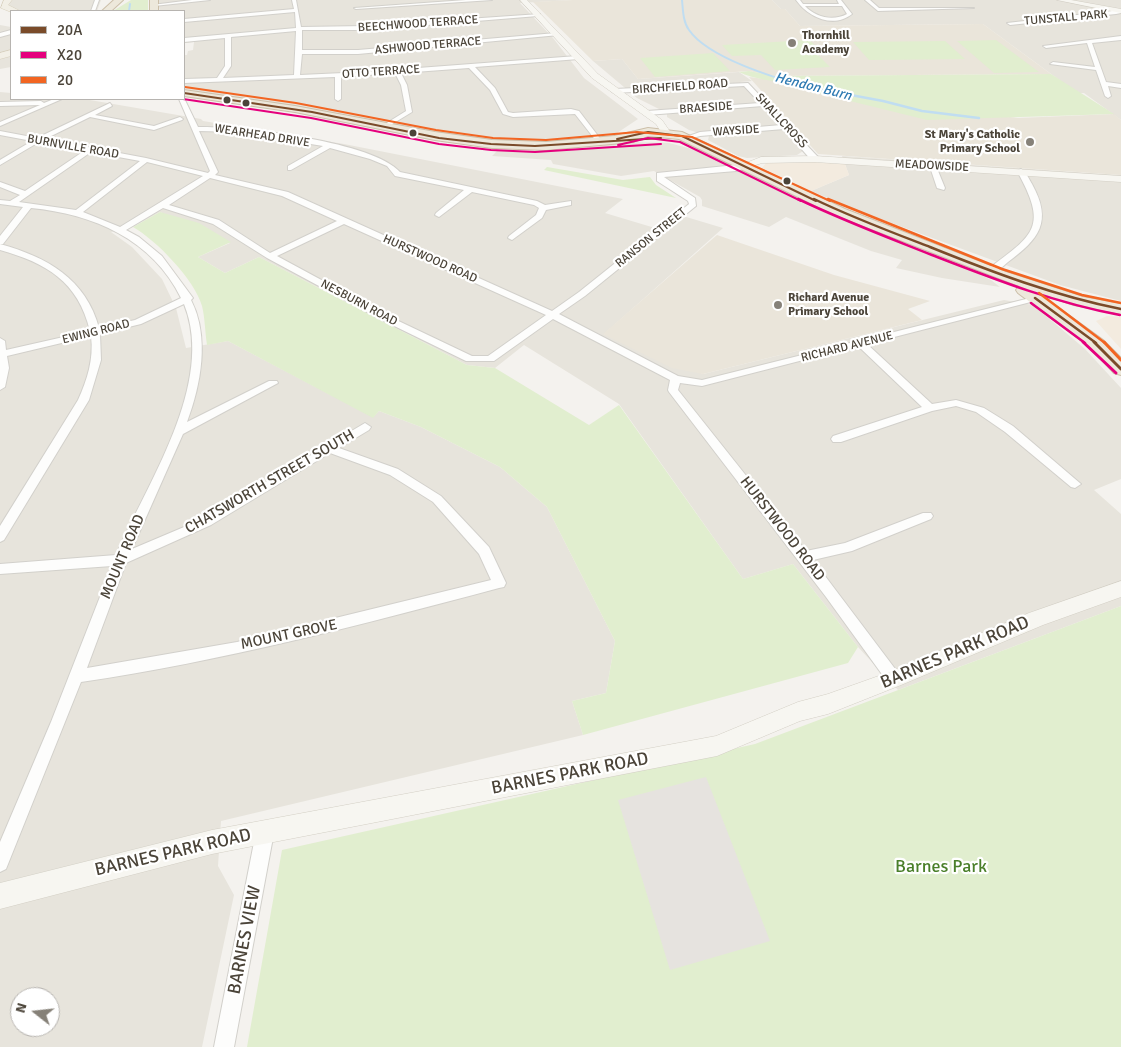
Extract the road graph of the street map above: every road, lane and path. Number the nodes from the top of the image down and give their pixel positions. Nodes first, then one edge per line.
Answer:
1 (124, 0) edge
2 (205, 0) edge
3 (294, 0) edge
4 (352, 0) edge
5 (490, 0) edge
6 (522, 0) edge
7 (798, 0) edge
8 (839, 0) edge
9 (867, 0) edge
10 (960, 0) edge
11 (1060, 0) edge
12 (910, 4) dead end
13 (154, 5) edge
14 (802, 5) junction
15 (844, 5) junction
16 (112, 6) edge
17 (916, 9) junction
18 (297, 10) junction
19 (1121, 11) edge
20 (538, 15) junction
21 (185, 20) edge
22 (361, 20) dead end
23 (1010, 24) dead end
24 (365, 28) junction
25 (297, 29) junction
26 (228, 35) junction
27 (556, 35) junction
28 (1121, 38) edge
29 (185, 40) edge
30 (1089, 42) junction
31 (1046, 46) dead end
32 (300, 52) junction
33 (577, 58) junction
34 (1053, 64) dead end
35 (469, 65) junction
36 (1100, 69) junction
37 (397, 71) junction
38 (338, 75) junction
39 (297, 77) junction
40 (218, 79) junction
41 (185, 81) edge
42 (746, 84) joint
43 (1105, 84) junction
44 (1121, 86) edge
45 (614, 91) junction
46 (185, 93) edge
47 (1108, 96) dead end
48 (338, 99) dead end
49 (56, 100) edge
50 (182, 100) edge
51 (48, 103) junction
52 (0, 104) edge
53 (764, 104) junction
54 (110, 105) dead end
55 (88, 116) junction
56 (180, 119) dead end
57 (0, 124) edge
58 (384, 127) junction
59 (659, 127) junction
60 (786, 127) junction
61 (197, 129) junction
62 (0, 133) edge
63 (617, 139) junction
64 (38, 140) junction
65 (599, 141) junction
66 (692, 141) junction
67 (327, 147) junction
68 (89, 150) junction
69 (815, 159) junction
70 (146, 160) junction
71 (0, 163) edge
72 (743, 166) junction
73 (932, 166) junction
74 (291, 168) dead end
75 (1021, 171) junction
76 (212, 172) junction
77 (1121, 179) edge
78 (0, 184) edge
79 (941, 188) dead end
80 (470, 190) junction
81 (25, 194) junction
82 (0, 202) edge
83 (568, 203) dead end
84 (11, 204) junction
85 (162, 205) junction
86 (28, 206) junction
87 (543, 208) junction
88 (77, 213) junction
89 (439, 216) dead end
90 (343, 221) junction
91 (122, 229) junction
92 (512, 238) dead end
93 (0, 242) edge
94 (0, 247) edge
95 (270, 256) junction
96 (995, 273) junction
97 (1055, 293) junction
98 (188, 298) junction
99 (1037, 299) junction
100 (1114, 308) edge
101 (553, 315) junction
102 (96, 333) junction
103 (0, 341) edge
104 (861, 344) junction
105 (1097, 344) junction
106 (1, 355) edge
107 (642, 361) joint
108 (1121, 369) edge
109 (675, 379) junction
110 (273, 383) dead end
111 (0, 387) edge
112 (930, 408) junction
113 (365, 427) dead end
114 (179, 431) junction
115 (837, 439) dead end
116 (330, 449) junction
117 (1075, 484) dead end
118 (927, 516) dead end
119 (0, 537) edge
120 (803, 556) junction
121 (120, 560) junction
122 (0, 569) edge
123 (1121, 589) edge
124 (77, 676) junction
125 (894, 680) junction
126 (265, 832) junction
127 (0, 863) edge
128 (0, 896) edge
129 (224, 1047) edge

1 - 16 highway
2 - 13 street
3 - 18 street
4 - 5 street
6 - 20 street
7 - 14 street
8 - 15 street
9 - 17 street
10 - 17 street
11 - 19 street
12 - 17 street
14 - 15 street
14 - 15 street
18 - 21 street
18 - 25 street
19 - 23 street, TUNSTALL PARK
20 - 24 street, BEECHWOOD TERRACE
20 - 27 street
22 - 24 street
24 - 25 street, BEECHWOOD TERRACE
25 - 26 street, BEECHWOOD TERRACE
25 - 32 street
26 - 29 street, BEECHWOOD TERRACE
26 - 40 street
27 - 32 street, ASHWOOD TERRACE
27 - 33 street
28 - 30 street
30 - 31 street
30 - 36 street
32 - 39 street
33 - 35 street, OTTO TERRACE
33 - 45 street
34 - 36 street
35 - 37 street, OTTO TERRACE
35 - 65 street
36 - 43 street
37 - 38 street, OTTO TERRACE
37 - 58 street
38 - 39 street, OTTO TERRACE
38 - 48 street
39 - 40 street, OTTO TERRACE
40 - 41 street, OTTO TERRACE
42 - 45 street, BIRCHFIELD ROAD
42 - 53 street, SHALLCROSS
43 - 44 street
43 - 47 street
45 - 59 street
46 - 58 highway
49 - 51 street
50 - 61 street
51 - 52 street
51 - 57 street
53 - 59 street, BRAESIDE
53 - 60 street, SHALLCROSS
54 - 55 street
55 - 56 street
55 - 64 street
58 - 65 highway
59 - 63 highway
59 - 63 highway
59 - 66 highway
60 - 66 street, WAYSIDE
60 - 69 street, SHALLCROSS
61 - 67 street, WEARHEAD DRIVE
61 - 76 street
62 - 64 street, BURNVILLE ROAD
63 - 65 highway
64 - 68 street, BURNVILLE ROAD
64 - 71 street
66 - 72 highway
67 - 74 street, WEARHEAD DRIVE
67 - 80 street, WEARHEAD DRIVE
68 - 70 street, BURNVILLE ROAD
68 - 81 street
69 - 72 street, MEADOWSIDE
69 - 73 street, MEADOWSIDE
70 - 76 street, BURNVILLE ROAD
70 - 88 street
72 - 96 highway
72 - 101 street, RANSON STREET
73 - 75 street, MEADOWSIDE
73 - 79 street
75 - 77 street, MEADOWSIDE
75 - 96 street
76 - 85 street
76 - 90 street, HURSTWOOD ROAD
78 - 81 street
80 - 87 street, WEARHEAD DRIVE
80 - 89 street
81 - 84 street
82 - 84 street, MOUNT ROAD
83 - 87 street
84 - 86 street, MOUNT ROAD
85 - 91 street
85 - 95 street, NESBURN ROAD
86 - 88 street, MOUNT ROAD
86 - 93 street
87 - 92 street
88 - 91 street, MOUNT ROAD
90 - 95 street
90 - 101 street, HURSTWOOD ROAD
91 - 98 street, MOUNT ROAD
94 - 102 street
95 - 101 street, NESBURN ROAD
96 - 97 highway
96 - 99 highway
97 - 99 street, RICHARD AVENUE
97 - 100 highway
98 - 102 street, EWING ROAD
98 - 114 street, MOUNT ROAD
99 - 104 street, RICHARD AVENUE
99 - 105 highway
100 - 105 highway
101 - 107 street, HURSTWOOD ROAD
102 - 106 street, EWING ROAD
102 - 119 street
103 - 106 street
104 - 109 street, RICHARD AVENUE
104 - 112 street
105 - 108 highway
106 - 111 street
107 - 109 street, RICHARD AVENUE
109 - 120 street, HURSTWOOD ROAD
110 - 114 street
112 - 115 street
112 - 117 street
113 - 116 street, CHATSWORTH STREET SOUTH
114 - 121 street, MOUNT ROAD
116 - 121 street, CHATSWORTH STREET SOUTH
116 - 124 street, MOUNT GROVE
118 - 120 street
120 - 125 street, HURSTWOOD ROAD
121 - 122 street, CHATSWORTH STREET SOUTH
121 - 124 street, MOUNT ROAD
123 - 125 street, BARNES PARK ROAD
124 - 127 street, MOUNT ROAD
125 - 126 street, BARNES PARK ROAD
126 - 128 street, BARNES PARK ROAD
126 - 129 street, BARNES VIEW

